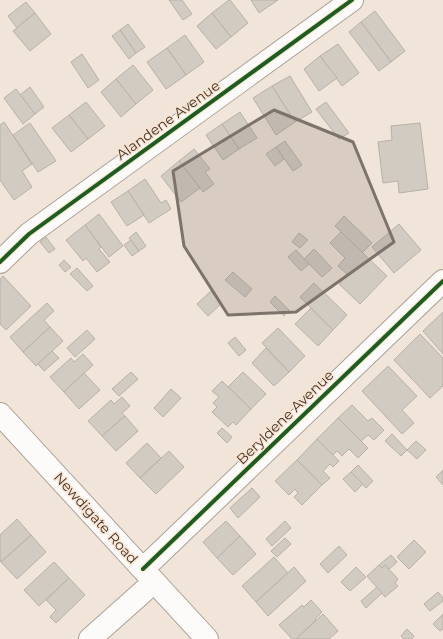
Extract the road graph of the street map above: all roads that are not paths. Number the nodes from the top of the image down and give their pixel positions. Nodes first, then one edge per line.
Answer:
1 (352, 0) edge
2 (0, 262) edge
3 (443, 281) edge
4 (0, 414) edge
5 (148, 575) junction
6 (90, 639) edge
7 (207, 639) edge

1 - 2 street, Alandene Avenue
3 - 5 street, Beryldene Avenue
4 - 5 street, Newdigate Road
5 - 6 street, Beryldene Avenue
5 - 7 street, Newdigate Road

